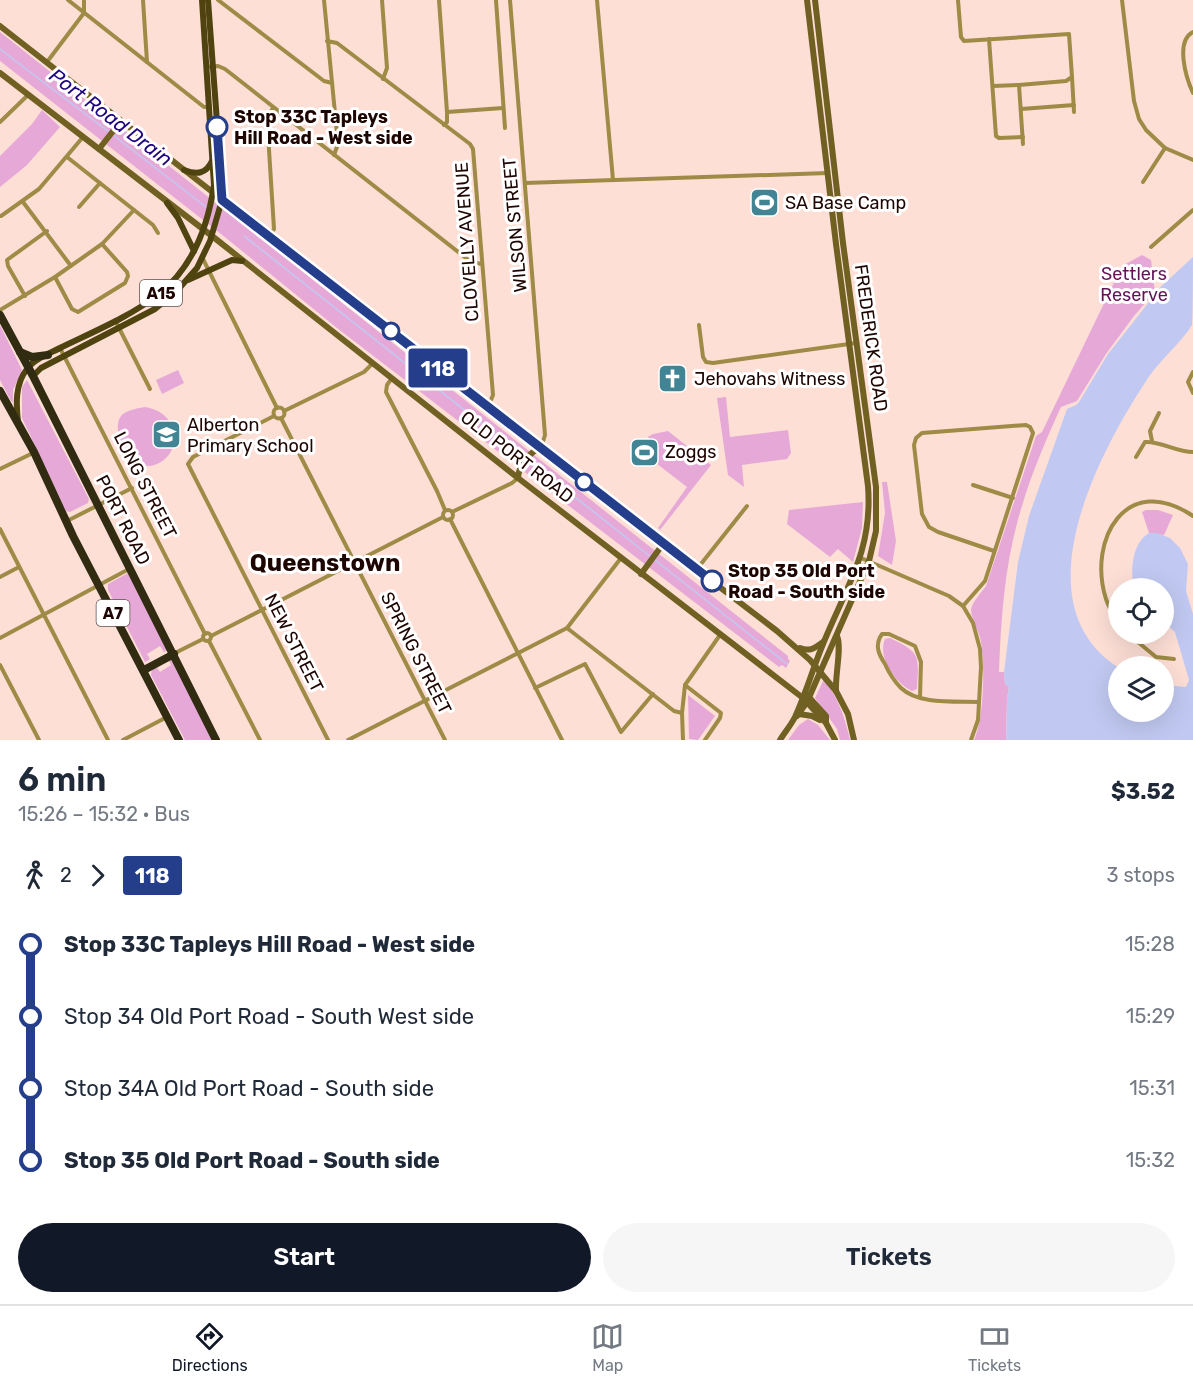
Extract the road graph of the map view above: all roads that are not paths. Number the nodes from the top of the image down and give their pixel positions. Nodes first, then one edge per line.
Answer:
1 (68, 0) edge
2 (84, 0) edge
3 (143, 0) edge
4 (202, 0) edge
5 (208, 0) edge
6 (218, 0) edge
7 (324, 0) edge
8 (382, 0) edge
9 (439, 0) edge
10 (496, 0) edge
11 (510, 0) edge
12 (597, 0) edge
13 (807, 0) edge
14 (815, 0) edge
15 (958, 0) edge
16 (1122, 0) edge
17 (84, 13) junction
18 (0, 26) edge
19 (1193, 32) edge
20 (989, 39) junction
21 (327, 40) junction
22 (47, 62) junction
23 (147, 63) junction
24 (210, 67) junction
25 (0, 73) edge
26 (1072, 77) junction
27 (382, 79) junction
28 (332, 82) junction
29 (1019, 85) junction
30 (993, 86) junction
31 (1193, 93) edge
32 (28, 95) junction
33 (1074, 105) junction
34 (212, 107) junction
35 (273, 108) junction
36 (504, 108) junction
37 (1021, 109) junction
38 (447, 112) junction
39 (1074, 112) dead end
40 (121, 121) junction
41 (0, 122) edge
42 (444, 125) junction
43 (506, 128) dead end
44 (83, 137) junction
45 (1023, 137) junction
46 (1023, 144) dead end
47 (1165, 148) junction
48 (99, 149) junction
49 (334, 155) junction
50 (67, 157) junction
51 (213, 159) junction
52 (1193, 160) edge
53 (184, 170) junction
54 (835, 172) junction
55 (827, 173) junction
56 (613, 180) junction
57 (1143, 182) dead end
58 (100, 183) junction
59 (525, 183) junction
60 (213, 193) junction
61 (222, 200) junction
62 (23, 201) junction
63 (167, 203) junction
64 (79, 207) dead end
65 (134, 210) junction
66 (1193, 210) edge
67 (1, 216) edge
68 (204, 230) junction
69 (47, 231) junction
70 (158, 233) dead end
71 (212, 236) junction
72 (269, 236) junction
73 (102, 244) junction
74 (1151, 247) dead end
75 (194, 251) junction
76 (203, 257) junction
77 (242, 261) junction
78 (482, 264) junction
79 (71, 266) junction
80 (209, 271) junction
81 (55, 277) junction
82 (188, 280) junction
83 (26, 296) junction
84 (0, 310) edge
85 (0, 315) edge
86 (115, 320) junction
87 (699, 325) dead end
88 (120, 328) junction
89 (853, 344) junction
90 (60, 348) junction
91 (20, 352) junction
92 (48, 354) junction
93 (65, 356) junction
94 (373, 363) junction
95 (28, 367) junction
96 (1193, 372) edge
97 (33, 376) junction
98 (392, 378) junction
99 (150, 389) dead end
100 (0, 391) edge
101 (1193, 393) edge
102 (3, 402) edge
103 (488, 407) junction
104 (277, 408) junction
105 (284, 411) junction
106 (1159, 413) dead end
107 (274, 416) junction
108 (281, 418) junction
109 (19, 425) junction
110 (1152, 441) junction
111 (542, 448) junction
112 (34, 452) junction
113 (1193, 452) edge
114 (1136, 458) dead end
115 (0, 469) edge
116 (518, 478) junction
117 (973, 485) dead end
118 (132, 488) junction
119 (1013, 498) junction
120 (98, 506) junction
121 (747, 506) dead end
122 (445, 510) junction
123 (452, 512) junction
124 (1193, 515) edge
125 (443, 517) junction
126 (450, 519) junction
127 (66, 522) junction
128 (0, 529) edge
129 (663, 544) junction
130 (994, 551) junction
131 (621, 558) junction
132 (861, 558) junction
133 (869, 561) junction
134 (354, 562) junction
135 (19, 567) junction
136 (131, 568) junction
137 (696, 570) junction
138 (641, 574) junction
139 (0, 577) edge
140 (99, 585) junction
141 (1108, 603) edge
142 (963, 606) junction
143 (262, 609) junction
144 (43, 614) junction
145 (567, 628) junction
146 (720, 635) junction
147 (204, 636) junction
148 (837, 636) junction
149 (0, 638) edge
150 (210, 638) junction
151 (824, 642) junction
152 (1141, 644) edge
153 (794, 645) junction
154 (174, 654) junction
155 (518, 654) junction
156 (1155, 656) edge
157 (0, 665) edge
158 (814, 665) junction
159 (144, 670) junction
160 (821, 671) junction
161 (685, 685) junction
162 (535, 688) junction
163 (837, 691) junction
164 (653, 694) junction
165 (806, 698) junction
166 (920, 698) junction
167 (426, 701) junction
168 (979, 702) junction
169 (682, 713) junction
170 (796, 716) junction
171 (167, 717) junction
172 (826, 723) junction
173 (39, 740) edge
174 (108, 740) edge
175 (123, 740) edge
176 (178, 740) edge
177 (216, 740) edge
178 (260, 740) edge
179 (328, 740) edge
180 (348, 740) edge
181 (445, 740) edge
182 (562, 740) edge
183 (683, 740) edge
184 (705, 740) edge
185 (780, 740) edge
186 (835, 740) edge
187 (854, 740) edge
188 (971, 740) edge

1 - 17 street
2 - 17 street
3 - 23 street
4 - 24 main road, A15
5 - 24 main road, A15
6 - 28 street
7 - 21 street
8 - 27 street
9 - 38 street
10 - 36 street
11 - 59 street, WILSON STREET
12 - 56 street
13 - 55 main road, FREDERICK ROAD
14 - 54 main road, FREDERICK ROAD
15 - 20 street
16 - 47 street
17 - 22 street
17 - 23 street
18 - 22 main road, OLD PORT ROAD
19 - 31 street
20 - 26 street
20 - 30 street
21 - 27 street, CLOVELLY AVENUE
21 - 28 street
22 - 40 main road, OLD PORT ROAD
23 - 34 street
24 - 34 main road, A15
24 - 35 street
25 - 32 main road, OLD PORT ROAD
26 - 29 street
26 - 33 street
27 - 42 street, CLOVELLY AVENUE
28 - 49 street
29 - 30 street
29 - 37 street
30 - 45 street
32 - 41 street
32 - 44 main road, OLD PORT ROAD
33 - 37 street
33 - 39 street
34 - 51 main road, A15
34 - 61 main road, A15
35 - 49 street
35 - 72 street
36 - 38 street
36 - 43 street
37 - 45 street
38 - 42 street
40 - 48 main road
40 - 53 main road, OLD PORT ROAD
42 - 78 street, CLOVELLY AVENUE
44 - 48 main road, OLD PORT ROAD
44 - 50 street
45 - 46 street
47 - 52 street
47 - 57 street
48 - 63 main road, OLD PORT ROAD
49 - 78 street
50 - 58 street
50 - 62 street
51 - 53 main road
51 - 60 main road, A15
53 - 60 main road, OLD PORT ROAD
54 - 55 street
54 - 89 main road, FREDERICK ROAD
55 - 56 street
55 - 89 main road, FREDERICK ROAD
56 - 59 street
58 - 64 street
58 - 65 street
59 - 111 street, WILSON STREET
60 - 61 main road, OLD PORT ROAD
60 - 68 main road, A15
61 - 71 main road, A15
61 - 72 main road, OLD PORT ROAD
62 - 67 street
62 - 69 street
63 - 68 main road, OLD PORT ROAD
63 - 75 main road
65 - 70 street
65 - 73 street
66 - 74 street
68 - 71 main road, OLD PORT ROAD
68 - 75 main road, A15
69 - 79 street
69 - 83 street
71 - 76 main road, A15
71 - 77 main road, OLD PORT ROAD
72 - 103 main road, OLD PORT ROAD
73 - 79 street
73 - 81 street
75 - 86 main road, A15
76 - 80 street
76 - 82 main road, A15
77 - 80 main road
77 - 94 main road, OLD PORT ROAD
78 - 103 street, CLOVELLY AVENUE
79 - 81 street
80 - 82 main road
80 - 104 street
81 - 83 street
82 - 88 main road, A15
83 - 84 street
85 - 91 highway, PORT ROAD / A7
86 - 88 street
86 - 90 main road, A15
87 - 89 street
88 - 93 main road, A15
88 - 99 street
89 - 132 main road, FREDERICK ROAD
89 - 133 main road, FREDERICK ROAD
90 - 92 main road, A15
90 - 93 street, LONG STREET
91 - 92 highway
91 - 95 highway, PORT ROAD / A7
92 - 95 main road, A15
93 - 97 main road, A15
93 - 118 street, LONG STREET
94 - 98 main road, OLD PORT ROAD
94 - 105 street
95 - 97 highway, PORT ROAD / A7
95 - 109 main road
96 - 101 street
97 - 120 highway, PORT ROAD / A7
98 - 116 main road, OLD PORT ROAD
98 - 122 street
100 - 102 highway, A7
102 - 109 highway, A7
103 - 111 main road, OLD PORT ROAD
104 - 105 street
104 - 107 street
105 - 108 street
106 - 110 street
107 - 108 street
107 - 143 street, NEW STREET
108 - 134 street, SPRING STREET
109 - 112 highway, A7
110 - 113 street
110 - 114 street
111 - 116 main road
111 - 129 main road, OLD PORT ROAD
112 - 115 street
112 - 127 highway, A7
116 - 123 street
116 - 131 main road, OLD PORT ROAD
117 - 119 street
118 - 120 street
118 - 147 street, LONG STREET
119 - 130 street
119 - 130 street
120 - 127 street
120 - 136 highway, PORT ROAD / A7
121 - 137 street
122 - 123 street
122 - 125 street
123 - 126 street
124 - 141 street
125 - 126 street
125 - 134 street
126 - 155 street
127 - 140 highway, A7
128 - 135 street
129 - 137 main road, OLD PORT ROAD
129 - 138 main road
130 - 142 street
131 - 138 main road, OLD PORT ROAD
131 - 145 street
132 - 133 street
132 - 151 main road, FREDERICK ROAD
133 - 142 street
133 - 148 main road, FREDERICK ROAD
134 - 143 street
134 - 167 street, SPRING STREET
135 - 139 street
135 - 144 street
136 - 140 street
136 - 154 highway, PORT ROAD / A7
137 - 153 main road, OLD PORT ROAD
138 - 146 main road, OLD PORT ROAD
140 - 144 street
140 - 159 highway, A7
142 - 168 street
143 - 150 street
143 - 179 street, NEW STREET
144 - 149 street
144 - 174 street
145 - 155 street
145 - 164 street
146 - 161 street
146 - 165 main road, OLD PORT ROAD
147 - 150 street
147 - 154 street
148 - 160 main road, FREDERICK ROAD
148 - 163 main road
150 - 178 street
151 - 153 main road
151 - 158 main road, FREDERICK ROAD
152 - 156 street
153 - 158 main road, OLD PORT ROAD
154 - 159 highway
154 - 177 highway, PORT ROAD / A7
155 - 162 street
155 - 167 street
157 - 173 street
158 - 160 main road, OLD PORT ROAD
158 - 165 main road, FREDERICK ROAD
159 - 171 highway, A7
160 - 163 main road, OLD PORT ROAD
160 - 165 main road, FREDERICK ROAD
161 - 169 street
161 - 184 street
162 - 164 street
162 - 182 street
163 - 187 main road, OLD PORT ROAD
164 - 169 street
165 - 170 main road
165 - 172 main road, OLD PORT ROAD
166 - 166 street
166 - 168 street
167 - 180 street
167 - 181 street, SPRING STREET
168 - 188 street
169 - 183 street
170 - 172 main road
170 - 185 main road
171 - 175 street
171 - 176 highway, A7
172 - 186 main road, OLD PORT ROAD

